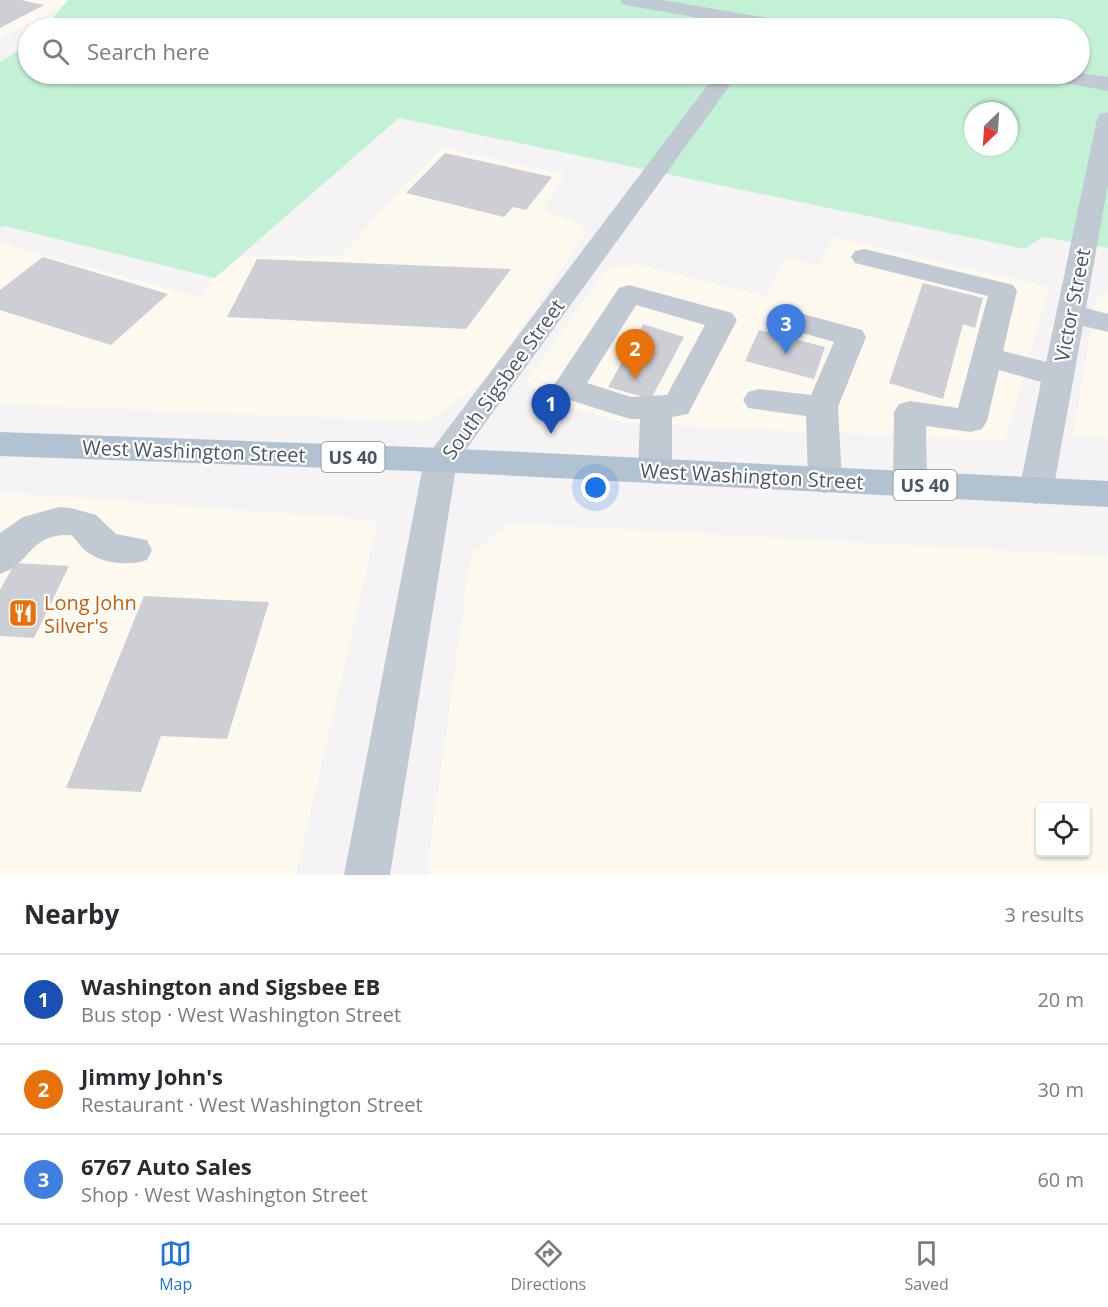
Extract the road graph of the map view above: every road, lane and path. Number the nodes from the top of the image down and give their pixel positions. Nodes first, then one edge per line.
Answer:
1 (630, 0) edge
2 (744, 18) edge
3 (1090, 81) edge
4 (721, 84) edge
5 (1108, 84) edge
6 (1108, 119) edge
7 (865, 257) dead end
8 (602, 287) junction
9 (1070, 314) junction
10 (781, 317) dead end
11 (1108, 323) edge
12 (987, 357) junction
13 (1058, 376) junction
14 (759, 400) dead end
15 (822, 406) junction
16 (656, 407) junction
17 (0, 444) edge
18 (441, 460) junction
19 (655, 471) junction
20 (825, 480) junction
21 (910, 484) junction
22 (1036, 491) junction
23 (1108, 494) edge
24 (134, 550) dead end
25 (0, 559) edge
26 (367, 875) edge

1 - 2 street
3 - 5 street
4 - 8 street, South Sigsbee Street
6 - 9 street, Victor Street
7 - 12 street
8 - 16 street
8 - 16 street
8 - 18 street, South Sigsbee Street
9 - 11 street
9 - 13 street, Victor Street
10 - 15 street
12 - 13 street
12 - 21 street
13 - 22 street, Victor Street
14 - 15 street
15 - 20 street
16 - 19 street
17 - 18 main road, West Washington Street / US 40
18 - 19 main road, West Washington Street / US 40
18 - 26 street, South Sigsbee Street
19 - 20 main road, West Washington Street / US 40
20 - 21 main road, West Washington Street / US 40
21 - 22 main road, West Washington Street / US 40
22 - 23 main road, West Washington Street / US 40
24 - 25 street

